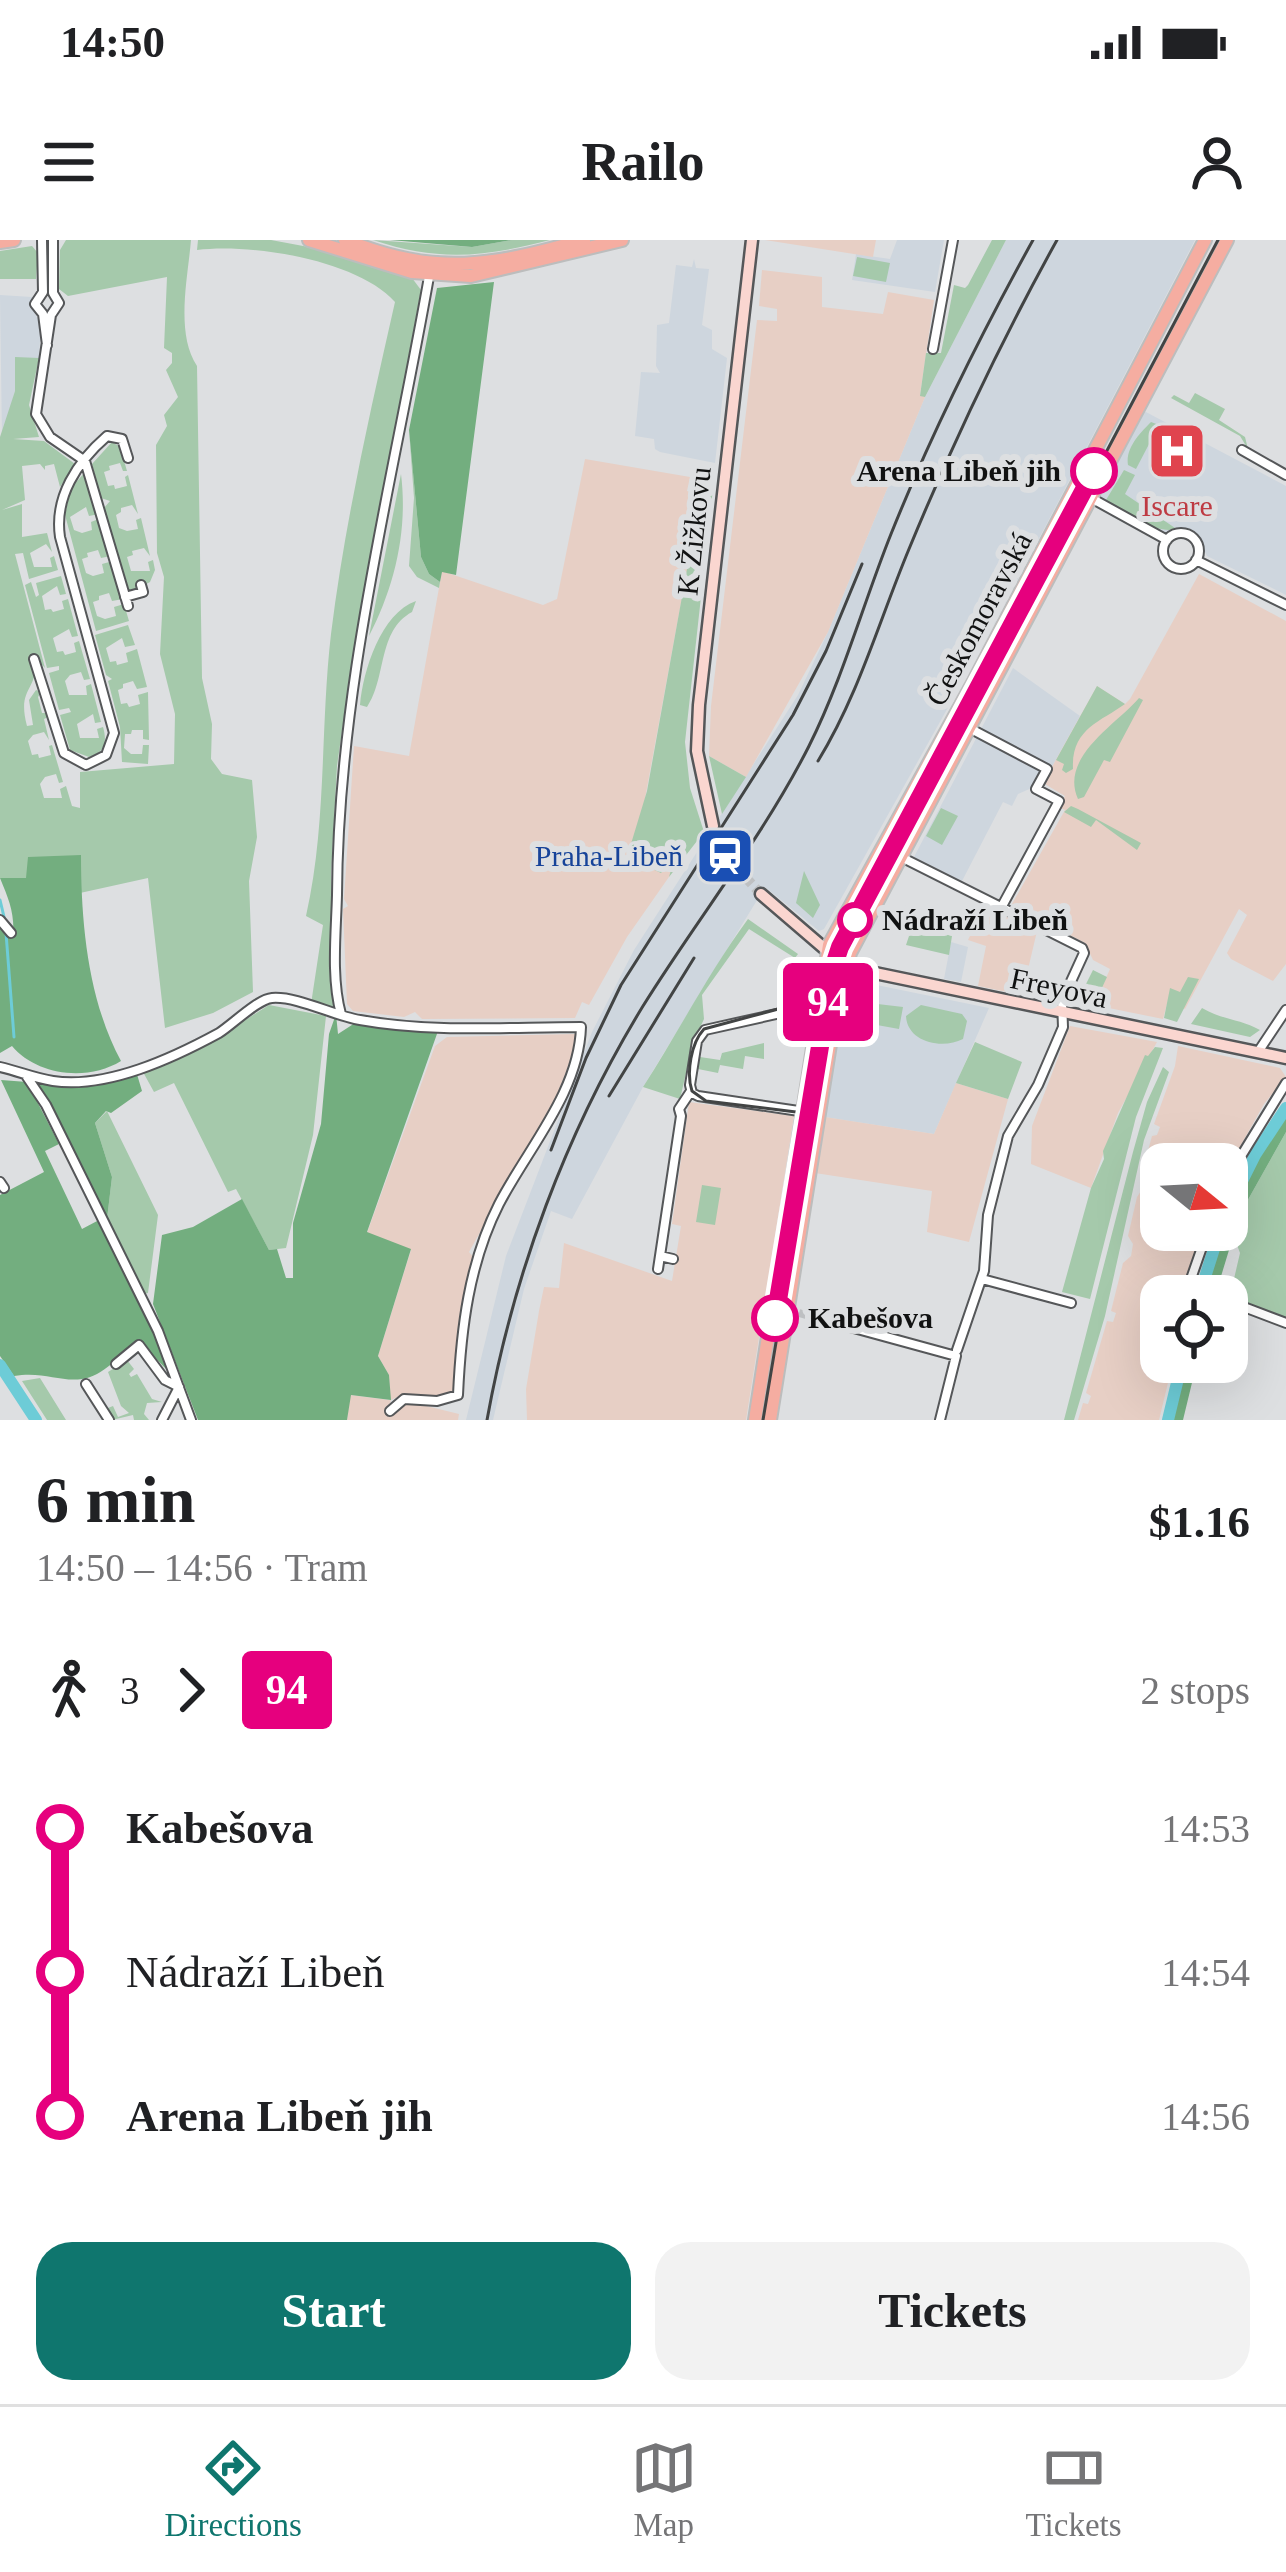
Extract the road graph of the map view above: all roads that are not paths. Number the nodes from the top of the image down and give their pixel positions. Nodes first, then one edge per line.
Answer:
1 (14, 240) edge
2 (42, 240) edge
3 (53, 240) edge
4 (309, 240) edge
5 (584, 240) edge
6 (622, 240) edge
7 (752, 240) edge
8 (952, 240) edge
9 (1205, 240) edge
10 (1227, 240) edge
11 (0, 242) edge
12 (336, 242) edge
13 (431, 269) junction
14 (48, 293) junction
15 (47, 315) junction
16 (933, 349) dead end
17 (1242, 450) dead end
18 (128, 458) dead end
19 (85, 461) junction
20 (1286, 475) edge
21 (1091, 498) junction
22 (1167, 540) junction
23 (1196, 560) junction
24 (141, 585) dead end
25 (1286, 605) edge
26 (34, 658) dead end
27 (954, 720) junction
28 (969, 730) junction
29 (713, 826) tunnel mouth
30 (881, 847) junction
31 (900, 856) junction
32 (761, 894) tunnel mouth
33 (1001, 908) junction
34 (0, 920) edge
35 (11, 933) dead end
36 (826, 953) junction
37 (846, 967) junction
38 (820, 1004) junction
39 (1286, 1010) edge
40 (1062, 1013) junction
41 (341, 1014) junction
42 (1257, 1053) junction
43 (1286, 1058) edge
44 (0, 1066) edge
45 (26, 1076) junction
46 (1286, 1082) edge
47 (693, 1093) junction
48 (812, 1113) junction
49 (1248, 1144) edge
50 (660, 1256) junction
51 (673, 1258) dead end
52 (658, 1269) dead end
53 (982, 1279) junction
54 (1071, 1304) dead end
55 (1248, 1309) edge
56 (817, 1318) tunnel mouth
57 (1286, 1323) edge
58 (957, 1353) junction
59 (116, 1364) dead end
60 (86, 1384) dead end
61 (179, 1388) junction
62 (390, 1411) dead end
63 (109, 1420) edge
64 (162, 1420) edge
65 (191, 1420) edge
66 (755, 1420) edge
67 (770, 1420) edge
68 (940, 1420) edge

1 - 11 main road
2 - 14 street
3 - 14 street
4 - 12 main road
5 - 13 main road
6 - 13 main road
7 - 29 main road, K Žižkovu
8 - 16 street
9 - 27 main road, Českomoravská
10 - 21 main road, Českomoravská
12 - 13 main road
13 - 41 street
14 - 15 street
14 - 15 street
15 - 19 street
17 - 20 street
18 - 19 street
19 - 24 street
19 - 26 street
21 - 22 street
21 - 28 main road, Českomoravská
22 - 23 street
22 - 23 street
23 - 25 street
27 - 28 street
27 - 30 main road, Českomoravská
28 - 31 main road, Českomoravská
28 - 33 street
30 - 31 street
30 - 36 main road, Českomoravská
31 - 33 street
31 - 37 main road, Českomoravská
32 - 36 main road
33 - 40 street
34 - 35 street
36 - 37 main road, Freyova
36 - 38 main road
37 - 40 main road, Freyova
37 - 48 main road, Českomoravská
38 - 47 street
38 - 48 main road
39 - 42 street
40 - 42 main road, Freyova
40 - 53 street
41 - 45 street
41 - 62 street
42 - 43 main road, Freyova
44 - 45 street
45 - 61 street
46 - 49 street
47 - 48 street
47 - 50 street
48 - 66 main road
48 - 67 main road
50 - 51 street
50 - 52 street
53 - 54 street
53 - 58 street
55 - 57 street
56 - 58 street
58 - 68 street
59 - 61 street
60 - 63 street
61 - 64 street
61 - 65 street

